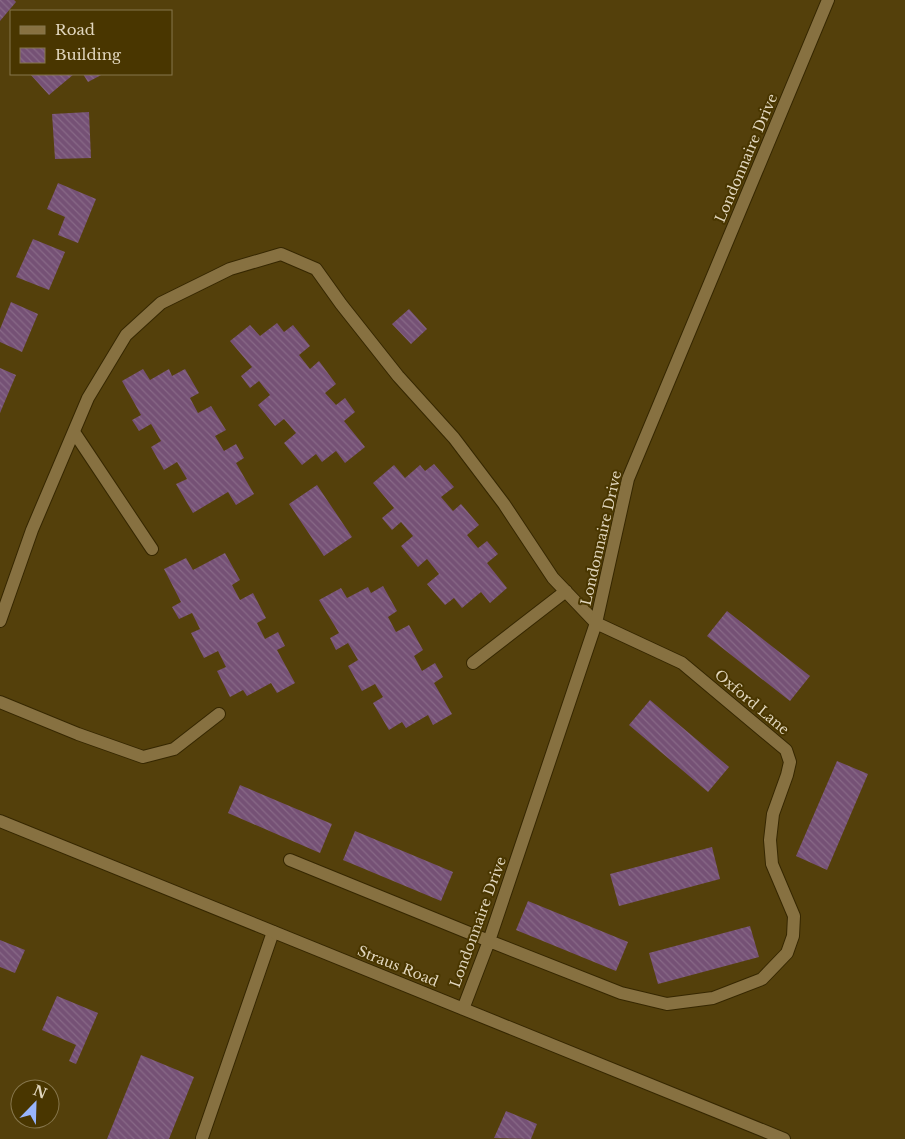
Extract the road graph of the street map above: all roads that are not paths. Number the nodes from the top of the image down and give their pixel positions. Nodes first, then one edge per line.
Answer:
1 (828, 0) edge
2 (74, 432) junction
3 (152, 549) dead end
4 (566, 591) junction
5 (0, 621) edge
6 (596, 623) junction
7 (473, 663) dead end
8 (0, 702) edge
9 (219, 714) dead end
10 (0, 821) edge
11 (290, 860) dead end
12 (273, 932) junction
13 (489, 940) junction
14 (463, 1009) junction
15 (770, 1136) edge
16 (202, 1138) edge
17 (784, 1139) edge

1 - 6 street, Londonnaire Drive
2 - 3 street
2 - 4 street
2 - 5 street
4 - 6 street
4 - 7 street
6 - 13 street, Londonnaire Drive
6 - 13 street, Oxford Lane
8 - 9 street
10 - 12 street, Straus Road
11 - 13 street, Oxford Lane
12 - 14 street, Straus Road
12 - 16 street
13 - 14 street, Londonnaire Drive
14 - 15 street, Straus Road
15 - 17 street, Straus Road

